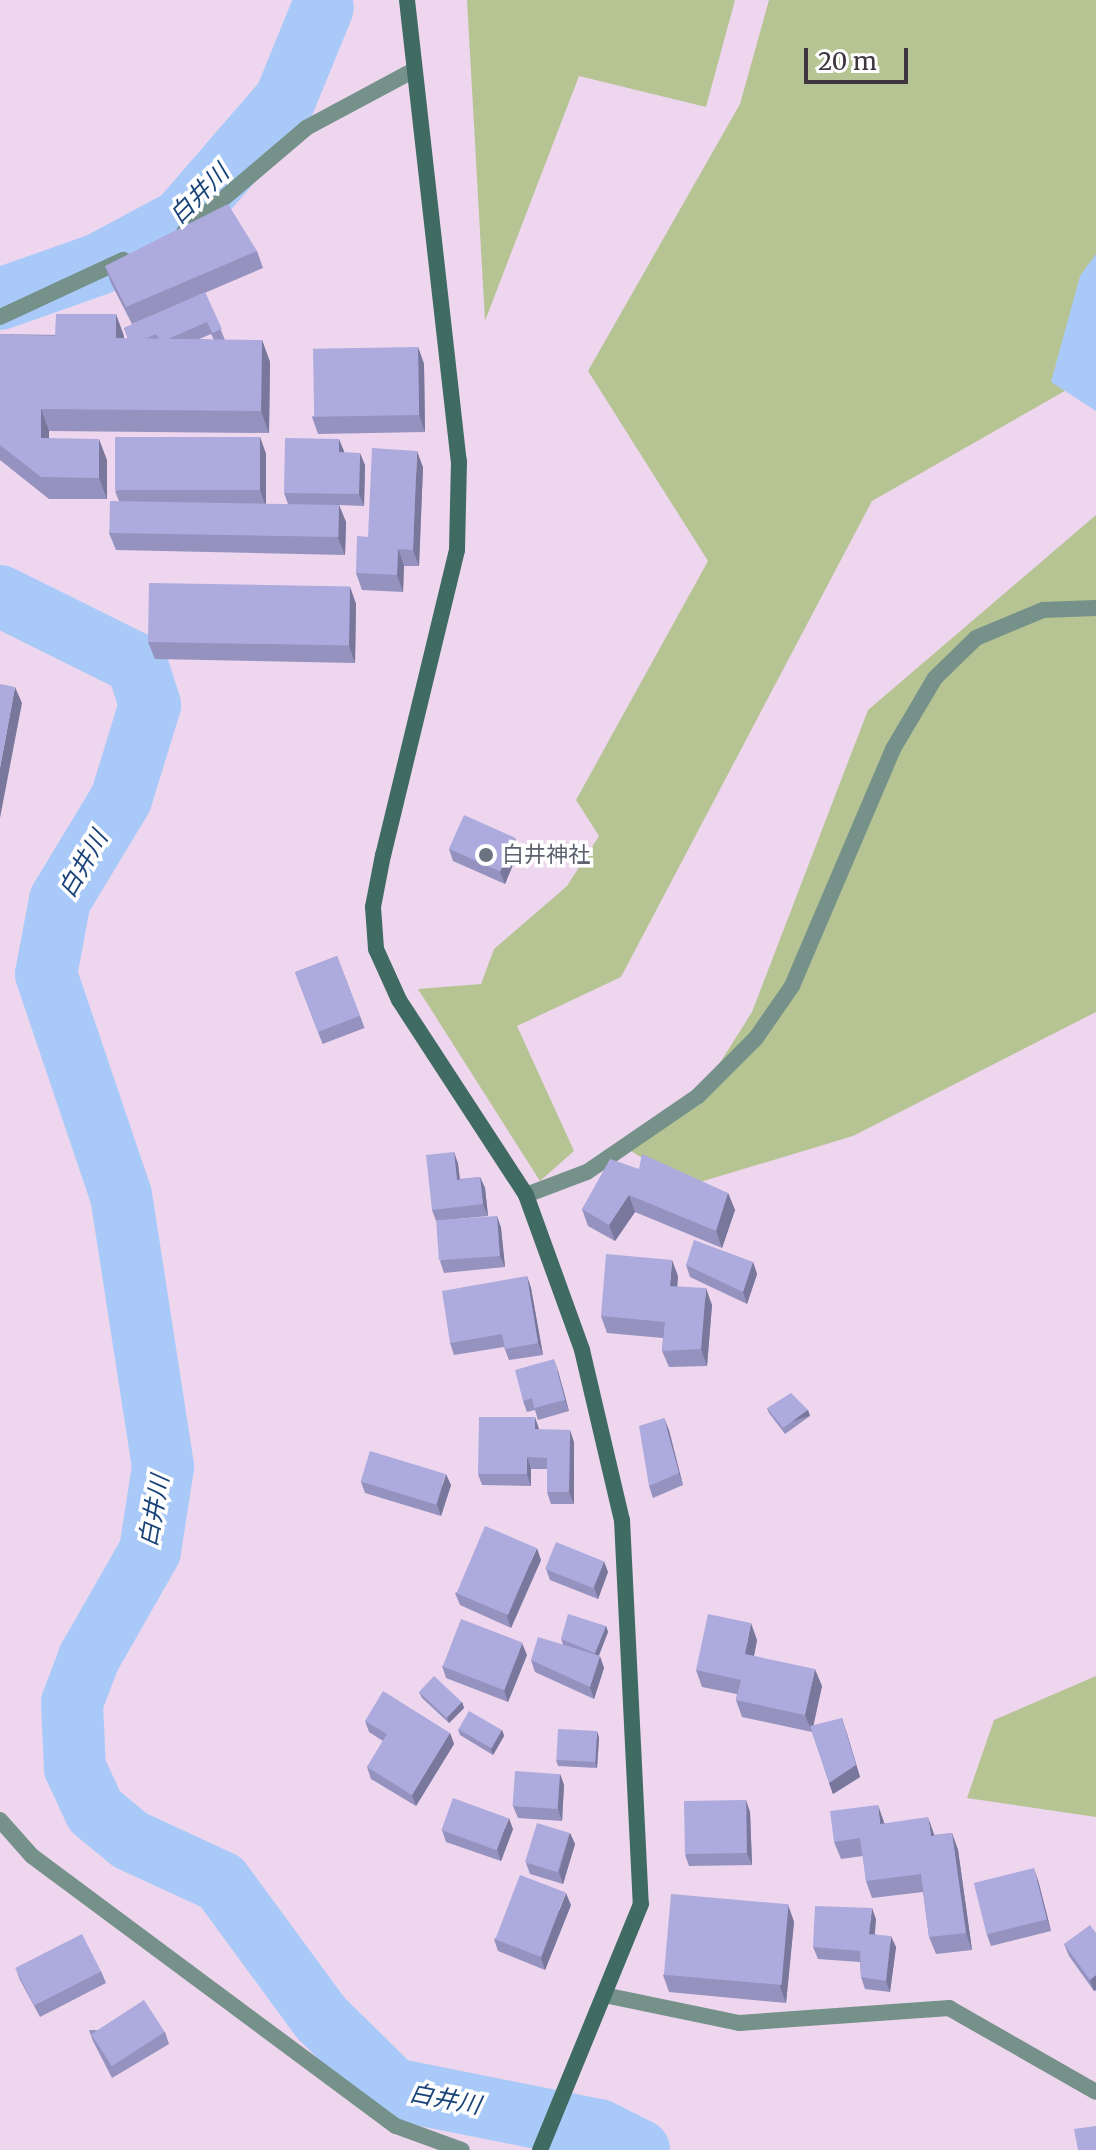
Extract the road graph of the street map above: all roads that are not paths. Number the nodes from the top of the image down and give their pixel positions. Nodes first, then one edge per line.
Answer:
1 (407, 0) edge
2 (414, 70) junction
3 (171, 238) edge
4 (142, 251) edge
5 (0, 317) edge
6 (1096, 608) edge
7 (526, 1195) junction
8 (0, 1820) edge
9 (609, 1996) junction
10 (1096, 2092) edge
11 (462, 2150) edge
12 (540, 2150) edge

1 - 2 street
2 - 3 street
2 - 7 street
4 - 5 street
6 - 7 street
7 - 9 street
8 - 11 street
9 - 10 street
9 - 12 street

